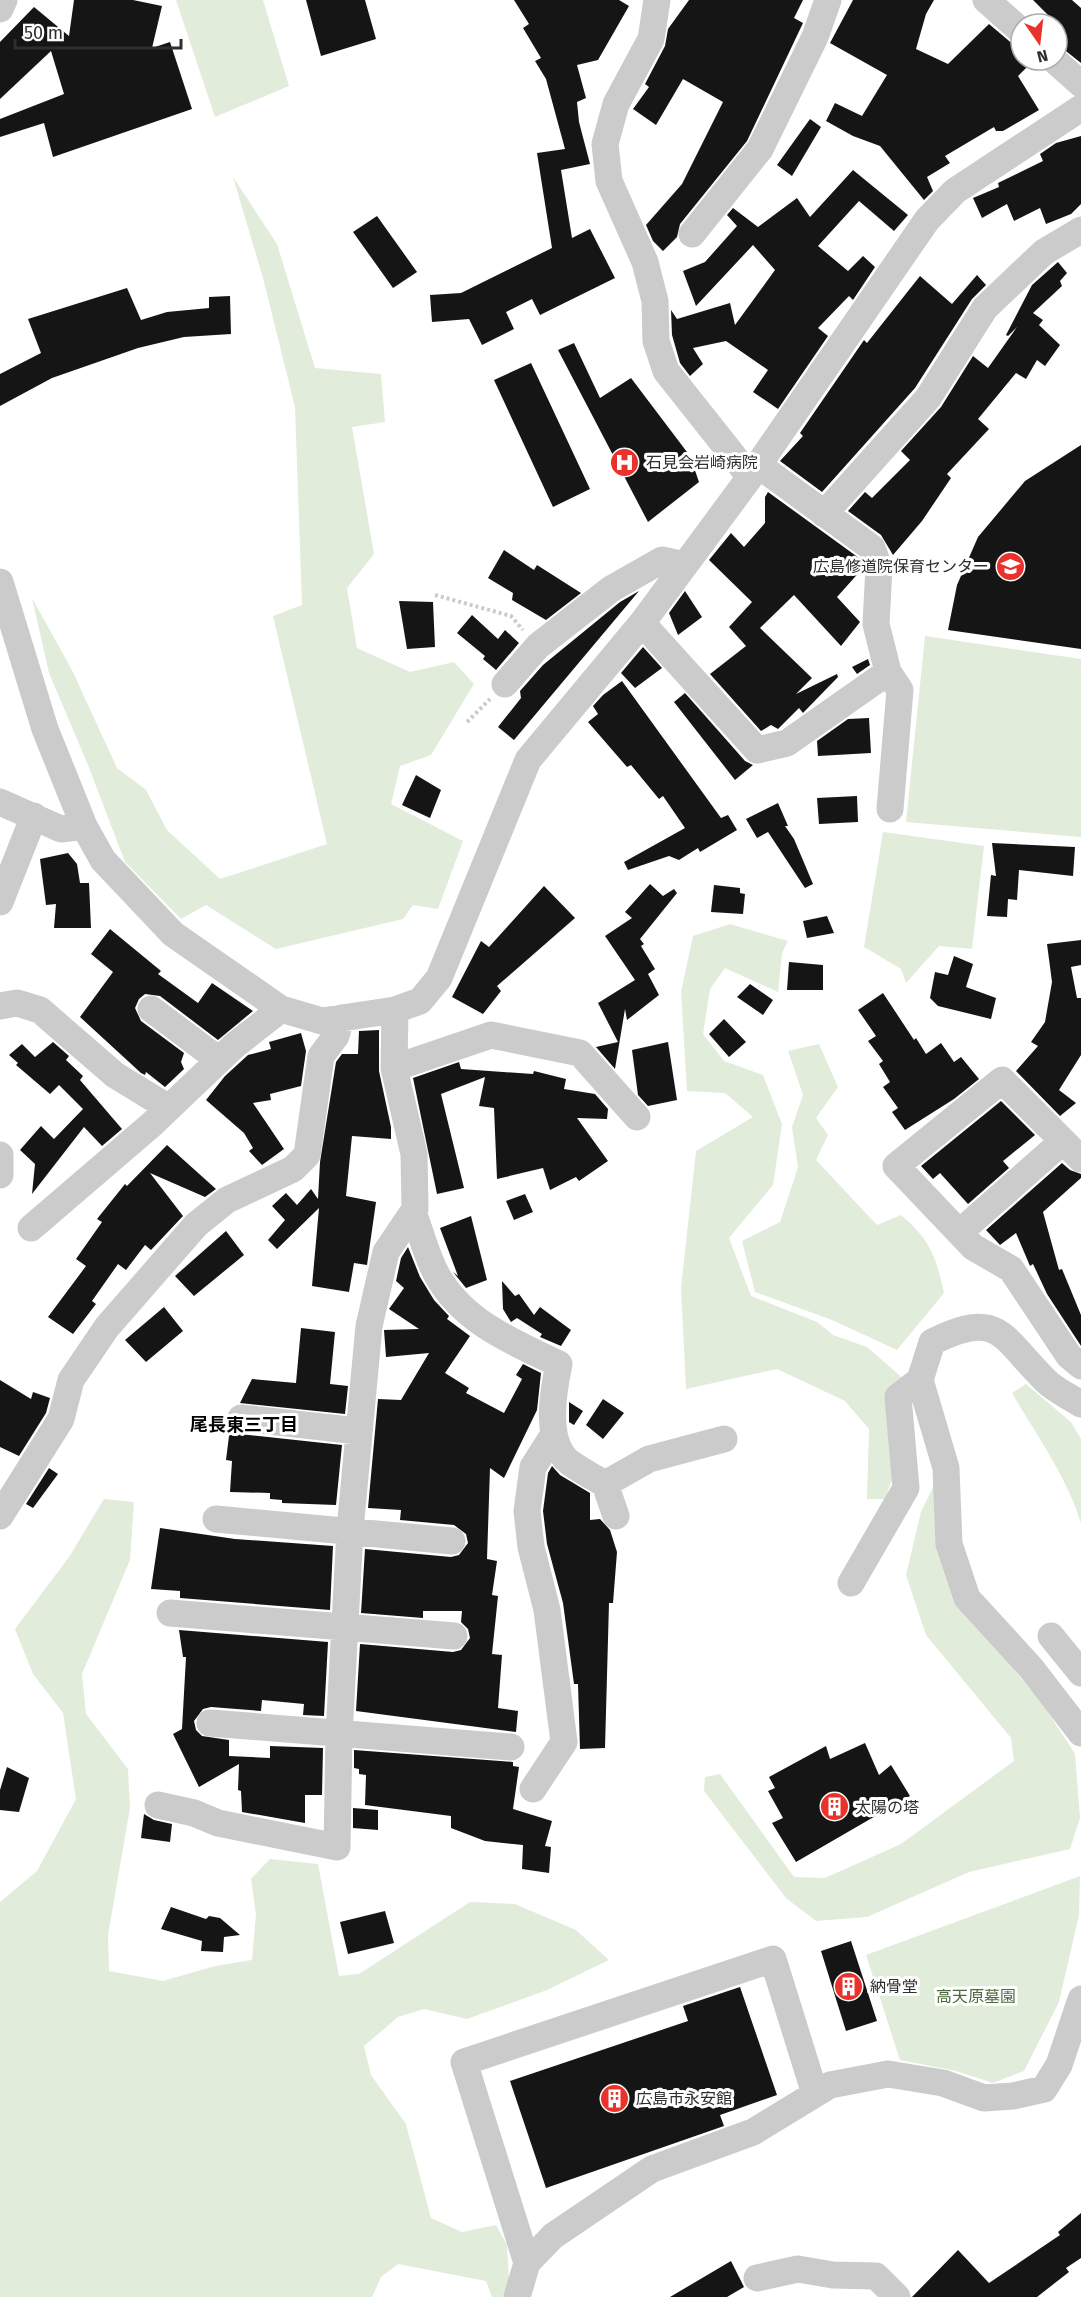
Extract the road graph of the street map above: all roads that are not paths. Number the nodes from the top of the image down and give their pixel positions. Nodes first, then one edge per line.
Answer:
1 (4, 0) edge
2 (657, 0) edge
3 (828, 0) edge
4 (986, 0) edge
5 (0, 9) edge
6 (1009, 20) edge
7 (1068, 72) edge
8 (1081, 84) edge
9 (1081, 108) edge
10 (1081, 230) edge
11 (692, 234) dead end
12 (754, 471) junction
13 (824, 514) junction
14 (684, 566) junction
15 (0, 582) edge
16 (642, 623) junction
17 (888, 672) junction
18 (505, 684) road end
19 (0, 802) edge
20 (890, 809) dead end
21 (34, 816) junction
22 (84, 826) junction
23 (0, 902) edge
24 (0, 1006) edge
25 (151, 1009) dead end
26 (281, 1009) junction
27 (395, 1010) junction
28 (341, 1018) junction
29 (219, 1060) junction
30 (394, 1068) junction
31 (169, 1108) junction
32 (637, 1118) dead end
33 (1072, 1150) edge
34 (0, 1155) edge
35 (0, 1175) edge
36 (413, 1212) junction
37 (31, 1228) dead end
38 (960, 1232) junction
39 (1081, 1366) edge
40 (920, 1380) junction
41 (1081, 1404) edge
42 (241, 1418) dead end
43 (358, 1431) junction
44 (554, 1434) junction
45 (724, 1439) dead end
46 (605, 1484) junction
47 (0, 1516) edge
48 (616, 1516) dead end
49 (216, 1520) dead end
50 (351, 1530) junction
51 (452, 1541) dead end
52 (851, 1583) dead end
53 (170, 1613) dead end
54 (346, 1626) junction
55 (454, 1636) dead end
56 (1051, 1636) dead end
57 (1081, 1673) edge
58 (210, 1723) dead end
59 (1081, 1733) edge
60 (339, 1735) junction
61 (512, 1747) dead end
62 (533, 1789) dead end
63 (158, 1805) dead end
64 (1081, 1999) edge
65 (815, 2094) junction
66 (527, 2263) junction
67 (757, 2278) dead end
68 (517, 2297) edge
69 (897, 2297) edge

1 - 5 street
2 - 12 street
3 - 11 street
4 - 6 street
7 - 8 street
9 - 12 street
10 - 13 street
12 - 13 street
12 - 14 street
13 - 17 street
14 - 16 street
14 - 18 street
15 - 22 street
16 - 17 street
16 - 27 street
17 - 20 street
19 - 21 street
21 - 22 street
21 - 23 street
22 - 26 street
24 - 31 street
25 - 29 street
26 - 28 street
26 - 29 street
27 - 28 street
27 - 30 street
28 - 47 street
29 - 31 street
30 - 32 street
30 - 36 street
31 - 37 street
33 - 38 street
33 - 38 street
34 - 35 street
36 - 43 street
36 - 44 street
38 - 39 street
40 - 41 street
40 - 52 street
40 - 59 street
42 - 43 street
43 - 50 street
44 - 46 street
44 - 62 street
45 - 46 street
46 - 48 street
49 - 50 street
50 - 51 street
50 - 54 street
53 - 54 street
54 - 55 street
54 - 60 street
56 - 57 street
58 - 60 street
60 - 61 street
60 - 63 street
64 - 65 street
65 - 66 street
65 - 66 street
66 - 68 street
67 - 69 street

